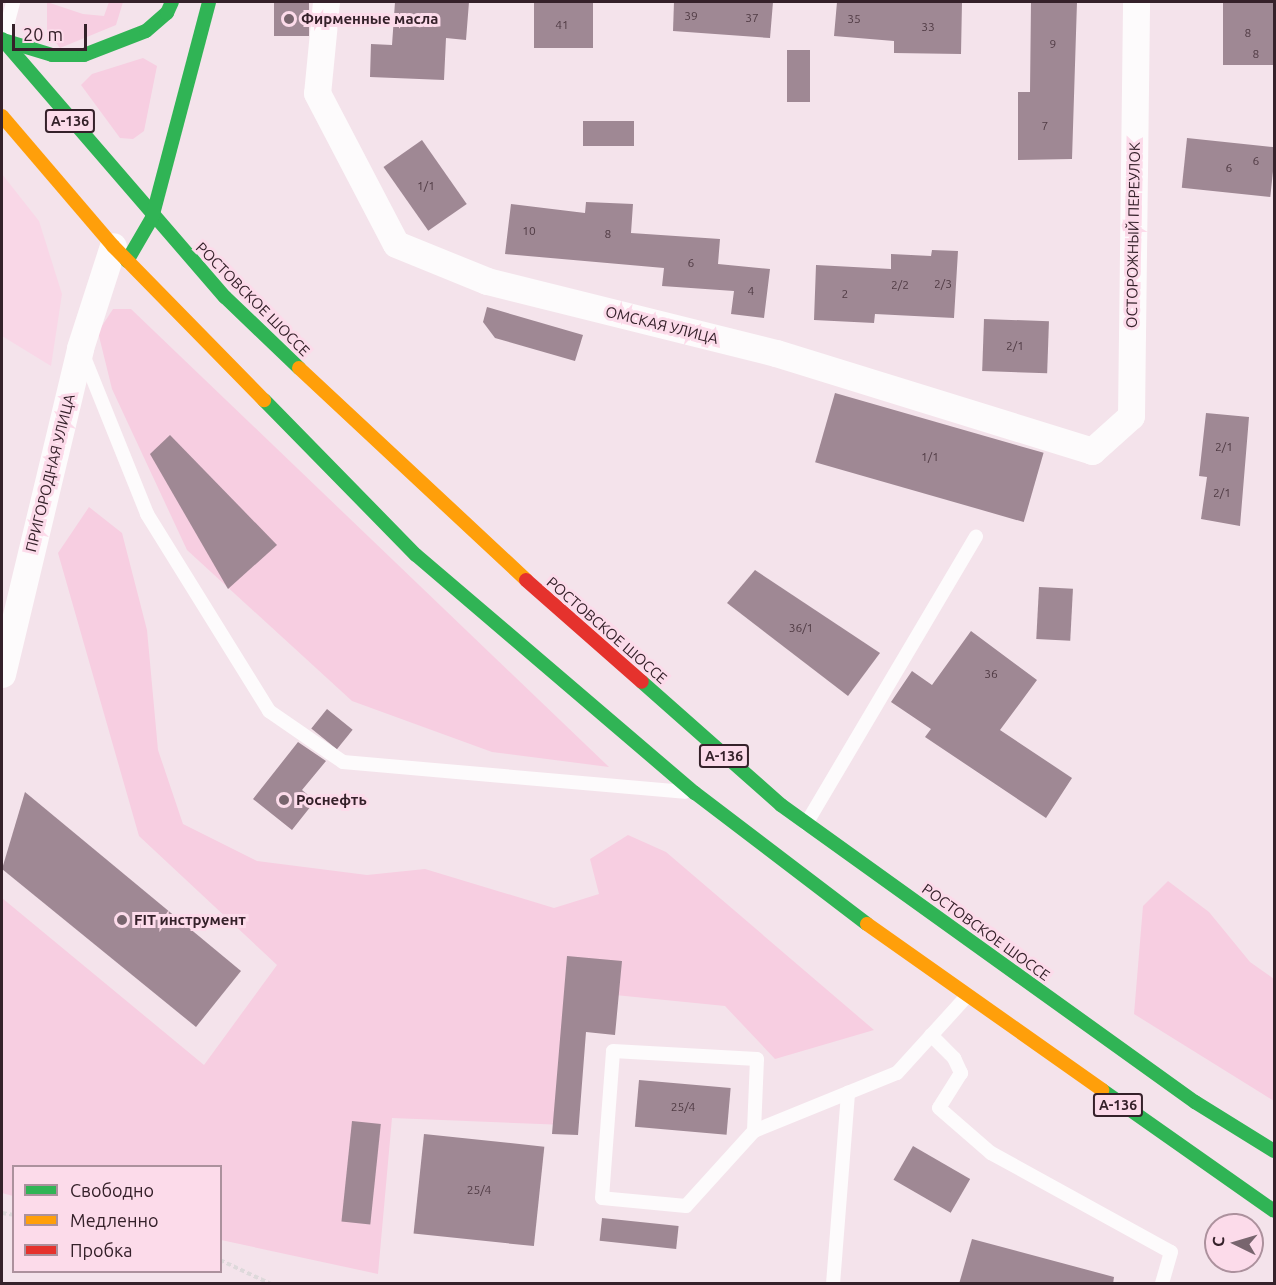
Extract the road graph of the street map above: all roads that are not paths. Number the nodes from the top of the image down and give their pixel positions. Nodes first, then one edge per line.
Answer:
1 (13, 2) edge
2 (172, 2) edge
3 (209, 2) edge
4 (326, 2) edge
5 (1137, 2) edge
6 (2, 40) edge
7 (2, 116) edge
8 (143, 182) dead end
9 (135, 206) junction
10 (152, 218) junction
11 (117, 252) junction
12 (80, 348) junction
13 (1092, 451) joint
14 (976, 537) dead end
15 (2, 675) edge
16 (695, 793) junction
17 (806, 824) junction
18 (967, 996) junction
19 (932, 1035) junction
20 (848, 1093) junction
21 (754, 1131) junction
22 (1275, 1151) edge
23 (1275, 1211) edge
24 (833, 1284) edge
25 (1162, 1284) edge

1 - 6 lane
2 - 6 main road
3 - 10 main road, ПРИГОРОДНАЯ УЛИЦА
4 - 13 street, ОМСКАЯ УЛИЦА
5 - 13 street, ОСТОРОЖНЫЙ ПЕРЕУЛОК
6 - 9 main road, РОСТОВСКОЕ ШОССЕ / А-136
7 - 11 main road, А-136
8 - 9 main road
9 - 10 main road, РОСТОВСКОЕ ШОССЕ / А-136
10 - 11 main road, ПРИГОРОДНАЯ УЛИЦА
10 - 17 main road, РОСТОВСКОЕ ШОССЕ / А-136
11 - 12 street, ПРИГОРОДНАЯ УЛИЦА
11 - 16 main road, А-136
12 - 15 street, ПРИГОРОДНАЯ УЛИЦА
12 - 16 lane
14 - 17 lane
16 - 18 main road, А-136
17 - 22 main road, РОСТОВСКОЕ ШОССЕ / А-136
18 - 19 lane
18 - 23 main road, А-136
19 - 20 lane
19 - 25 lane
20 - 21 lane
20 - 24 lane
21 - 21 lane

